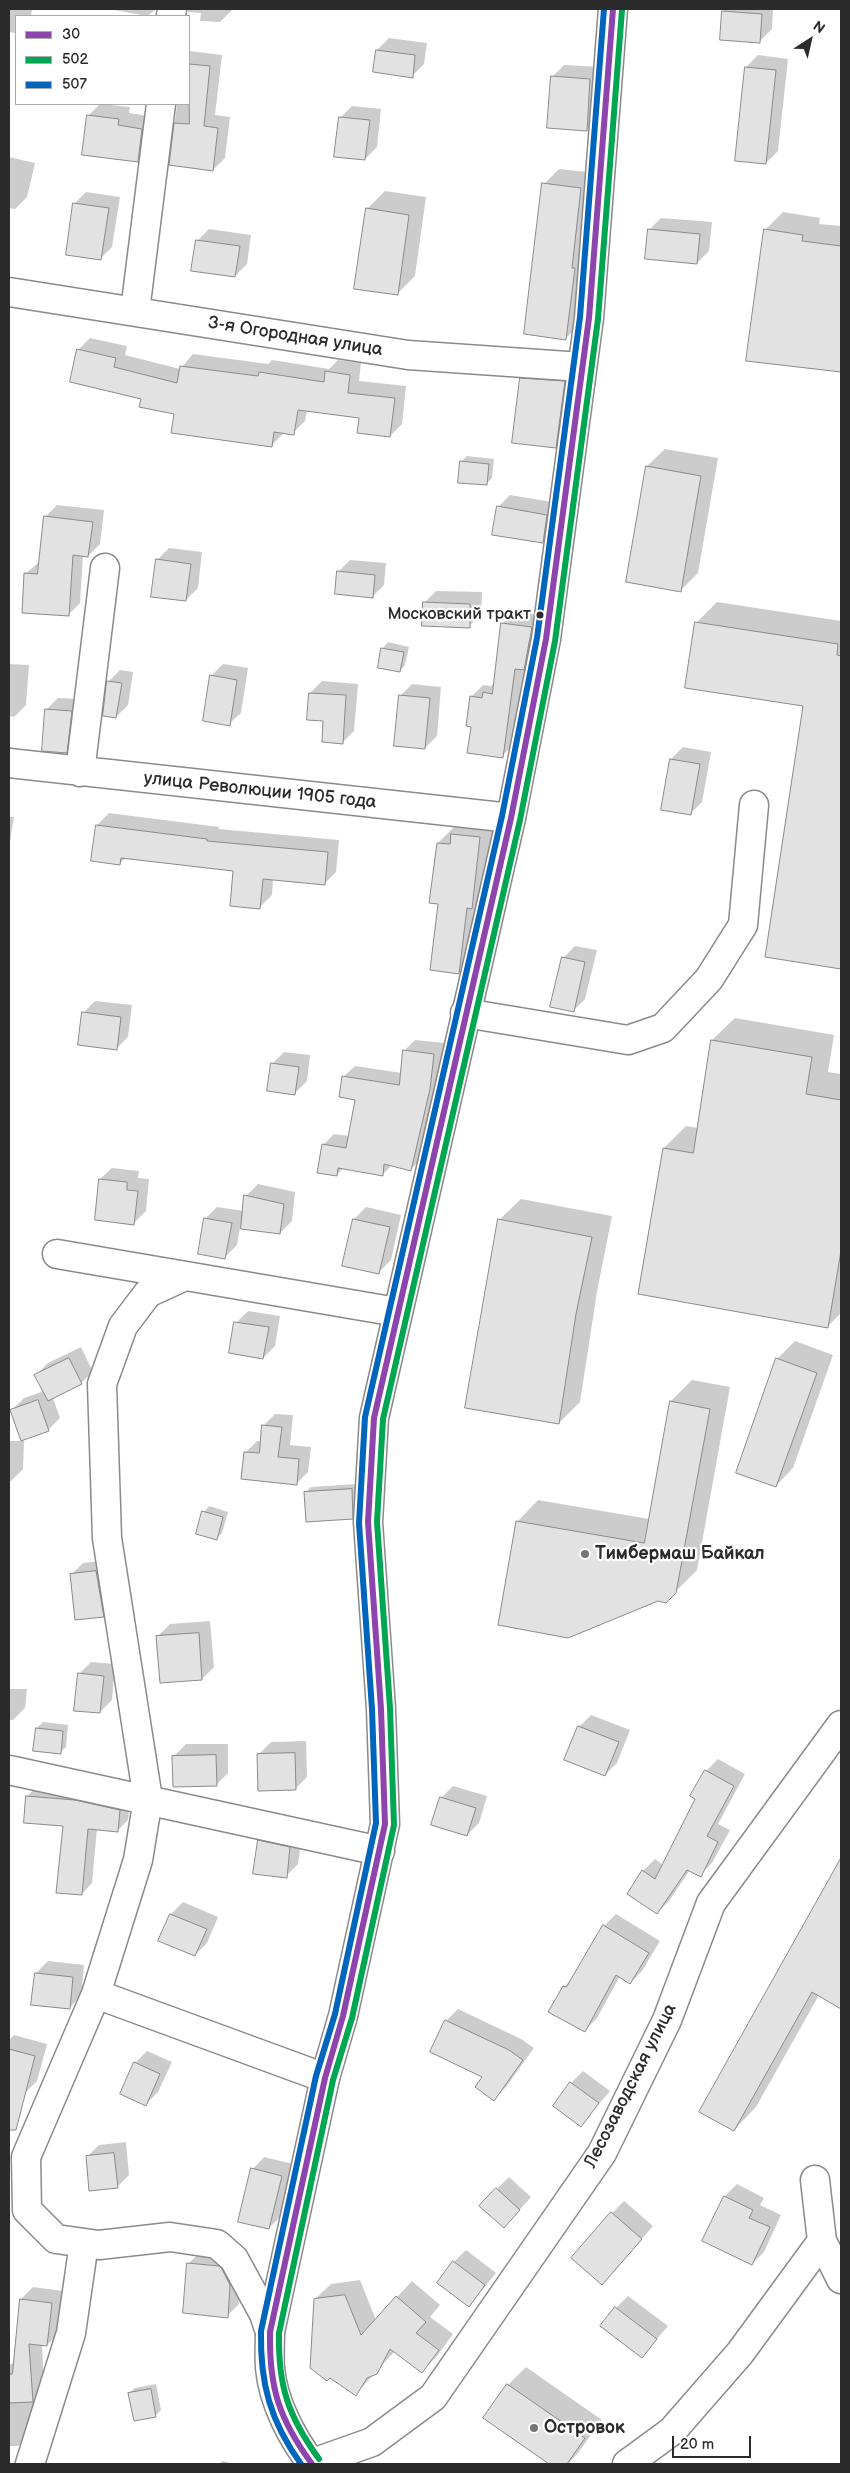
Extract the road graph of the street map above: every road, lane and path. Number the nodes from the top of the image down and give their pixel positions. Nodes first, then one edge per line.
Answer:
1 (613, 9) edge
2 (160, 105) edge
3 (9, 292) edge
4 (135, 312) junction
5 (582, 367) junction
6 (105, 568) dead end
7 (9, 763) edge
8 (80, 772) junction
9 (754, 805) dead end
10 (511, 818) junction
11 (465, 1013) junction
12 (57, 1254) dead end
13 (185, 1276) junction
14 (397, 1312) junction
15 (841, 1725) edge
16 (9, 1770) edge
17 (148, 1800) junction
18 (380, 1851) junction
19 (96, 1994) junction
20 (325, 2078) junction
21 (816, 2180) dead end
22 (822, 2241) junction
23 (84, 2243) junction
24 (841, 2278) edge
25 (270, 2332) junction
26 (30, 2464) edge
27 (311, 2464) edge
28 (627, 2464) edge

1 - 5 street
2 - 4 street
3 - 4 street, 3-я Огородная улица
4 - 5 street, 3-я Огородная улица
5 - 10 street
6 - 8 street
7 - 8 street, улица Революции 1905 года
8 - 10 street, улица Революции 1905 года
9 - 11 street
10 - 11 street
11 - 14 street
12 - 13 street
13 - 14 street
13 - 17 street
14 - 18 street
15 - 27 street, Лесозаводская улица
16 - 17 street
17 - 18 street
17 - 19 street
18 - 20 street
19 - 20 street
19 - 23 street
20 - 25 street
21 - 22 street
22 - 24 street
22 - 28 street
23 - 25 street
23 - 26 street
25 - 27 street

